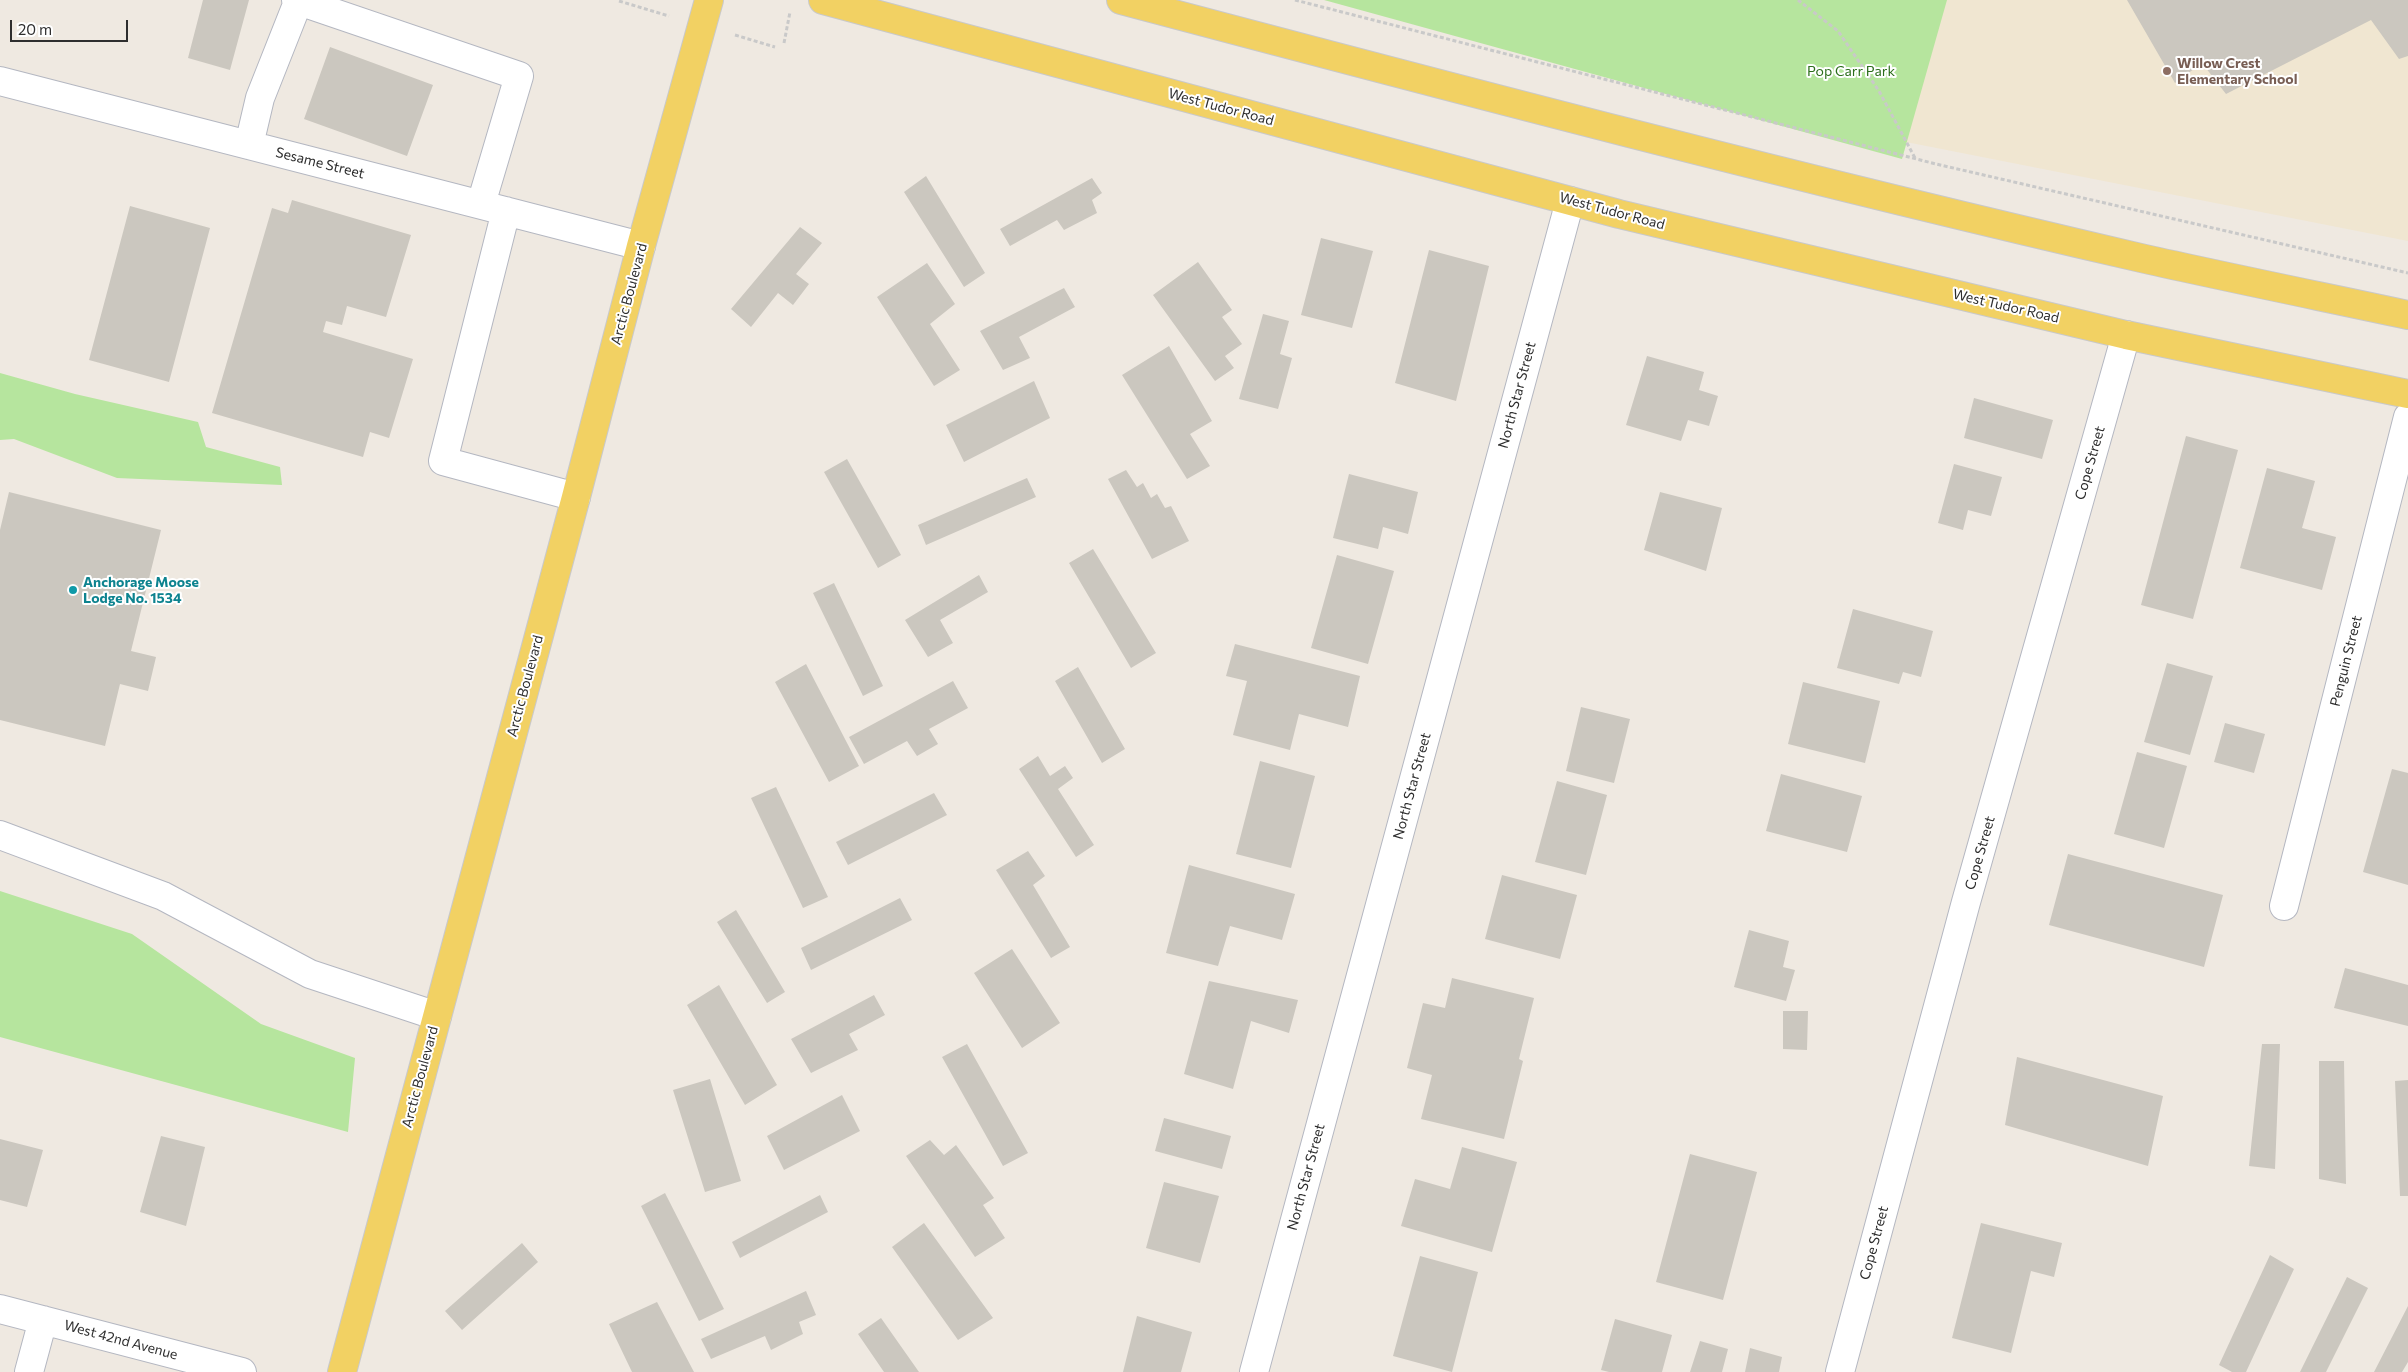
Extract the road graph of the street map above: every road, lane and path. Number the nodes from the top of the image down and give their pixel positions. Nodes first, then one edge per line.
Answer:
1 (709, 0) edge
2 (823, 0) edge
3 (1121, 0) edge
4 (1295, 0) edge
5 (1798, 0) edge
6 (297, 1) edge
7 (790, 9) dead end
8 (784, 44) dead end
9 (0, 80) edge
10 (249, 145) junction
11 (1916, 159) junction
12 (1570, 201) junction
13 (493, 208) junction
14 (641, 246) junction
15 (2408, 273) edge
16 (2408, 315) edge
17 (2126, 335) junction
18 (2408, 394) edge
19 (2408, 417) edge
20 (576, 497) junction
21 (0, 835) edge
22 (2284, 906) dead end
23 (437, 1016) junction
24 (0, 1309) edge
25 (43, 1320) junction
26 (30, 1372) edge
27 (242, 1372) edge
28 (342, 1372) edge
29 (1254, 1372) edge
30 (1840, 1372) edge

1 - 14 main road, Arctic Boulevard
2 - 12 main road, West Tudor Road
3 - 16 main road
4 - 11 path
5 - 11 path
6 - 10 street
6 - 13 street
7 - 8 path
9 - 10 street, Sesame Street
10 - 13 street, Sesame Street
11 - 15 path
12 - 17 main road, West Tudor Road
12 - 29 street, North Star Street
13 - 14 street, Sesame Street
13 - 20 street
14 - 20 main road, Arctic Boulevard
17 - 18 main road, West Tudor Road
17 - 30 street, Cope Street
19 - 22 street, Penguin Street
20 - 23 main road, Arctic Boulevard
21 - 23 street
23 - 28 main road, Arctic Boulevard
24 - 25 street, West 42nd Avenue
25 - 26 street
25 - 27 street, West 42nd Avenue

